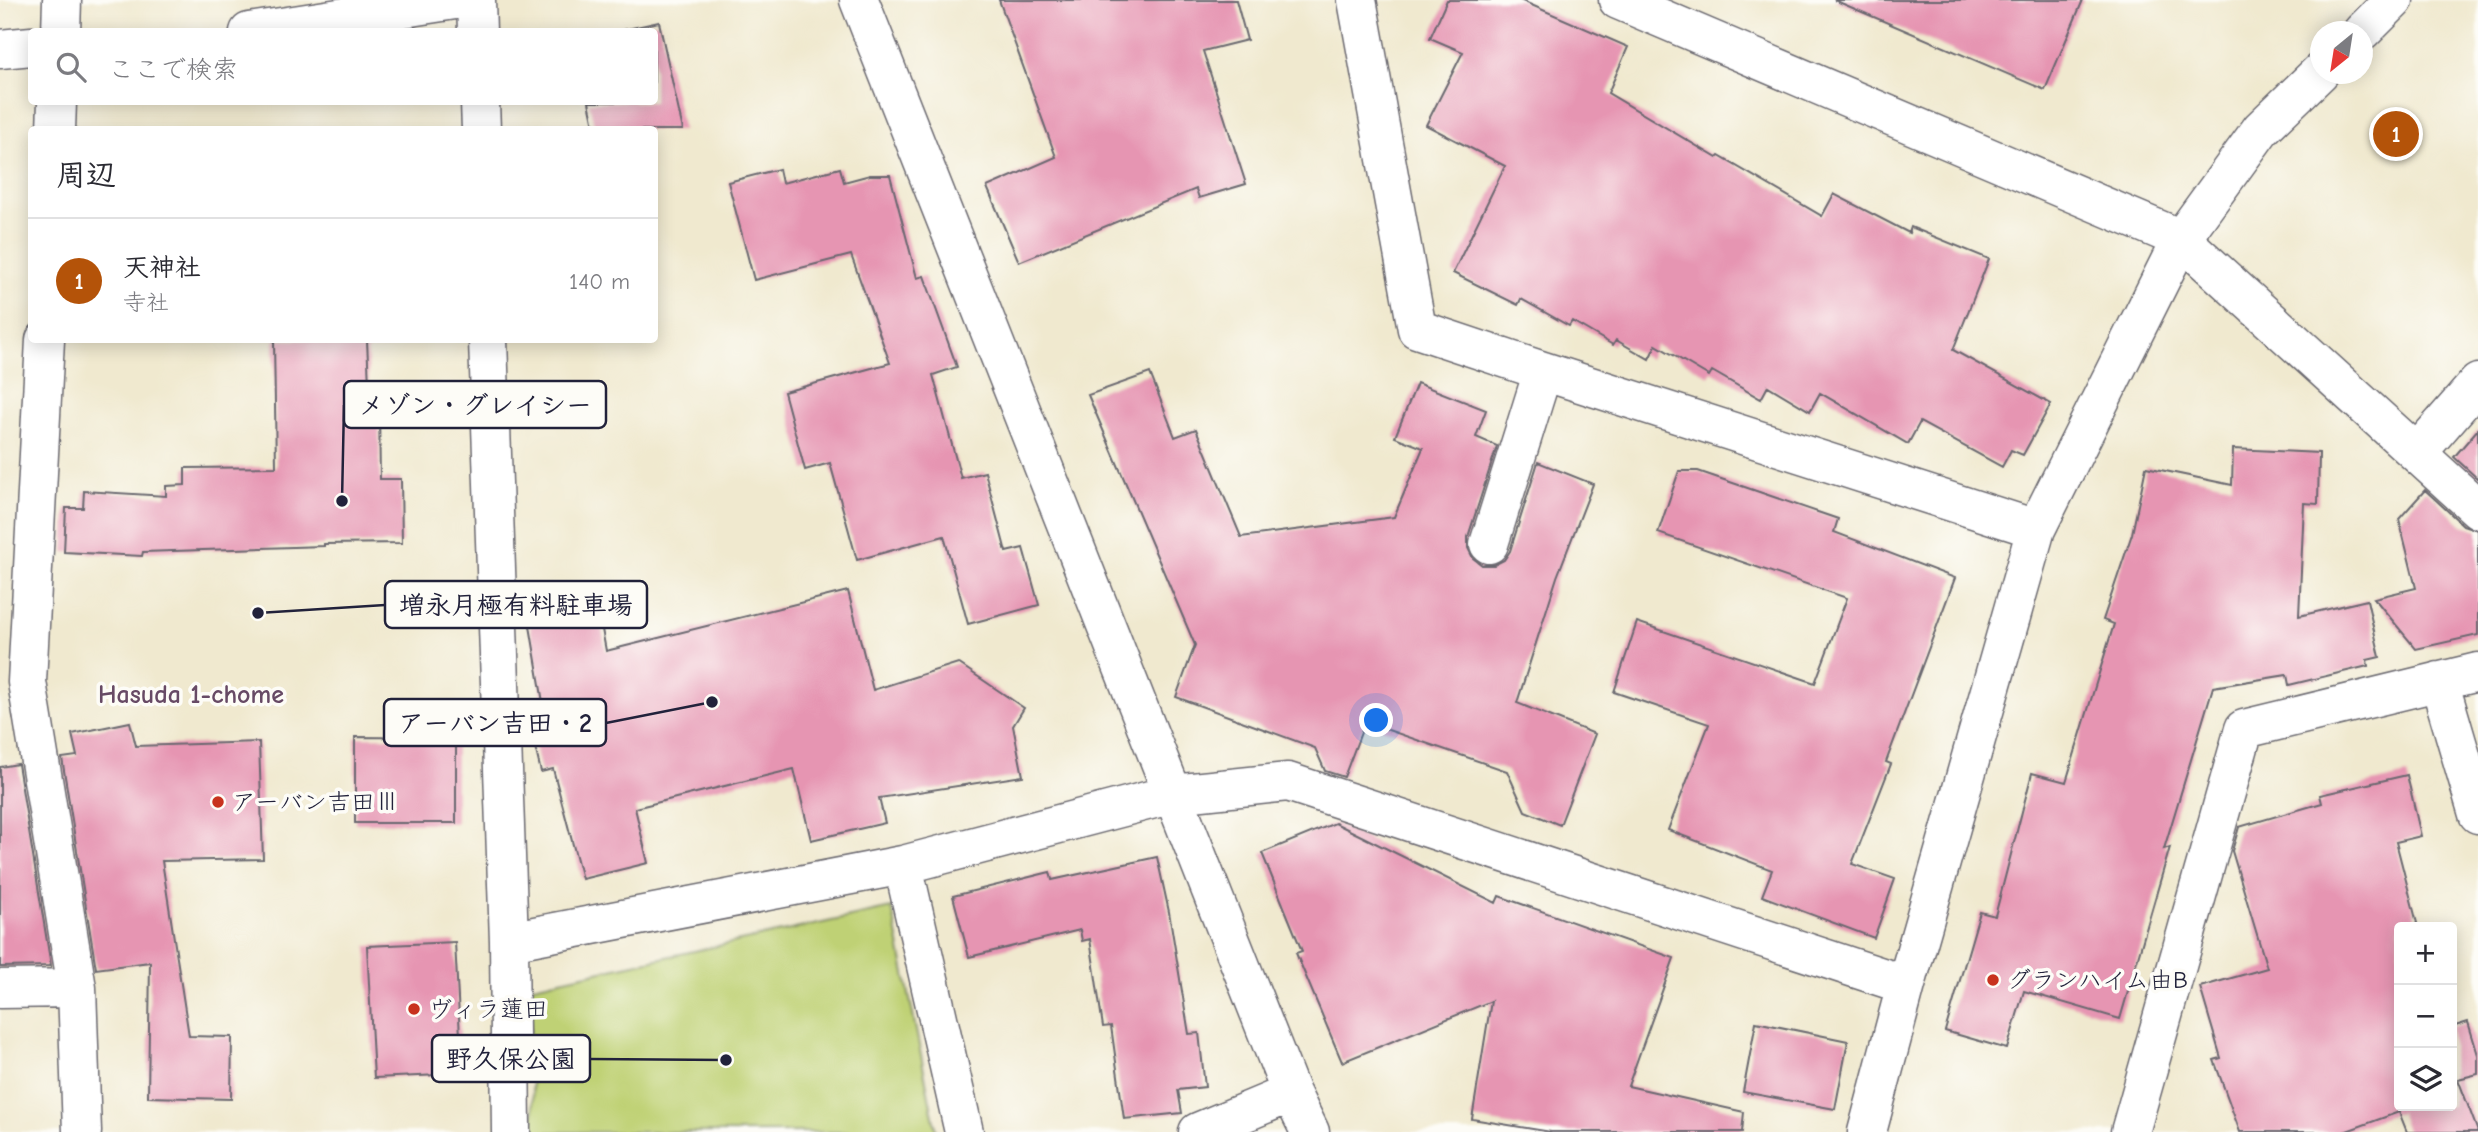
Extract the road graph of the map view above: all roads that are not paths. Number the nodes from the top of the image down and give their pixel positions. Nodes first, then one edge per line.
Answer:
1 (62, 0) edge
2 (455, 0) edge
3 (476, 0) edge
4 (859, 0) edge
5 (1357, 0) edge
6 (1618, 0) edge
7 (2395, 0) edge
8 (2373, 21) edge
9 (61, 28) edge
10 (275, 28) edge
11 (477, 28) edge
12 (28, 46) edge
13 (0, 49) edge
14 (2310, 82) edge
15 (57, 105) edge
16 (480, 105) edge
17 (56, 126) edge
18 (481, 126) edge
19 (2181, 239) junction
20 (45, 343) edge
21 (488, 343) edge
22 (1543, 371) junction
23 (2478, 383) edge
24 (2417, 453) junction
25 (2478, 509) edge
26 (2036, 529) junction
27 (1489, 544) dead end
28 (2478, 672) edge
29 (2438, 681) junction
30 (1173, 794) junction
31 (2478, 814) edge
32 (903, 865) junction
33 (509, 942) junction
34 (1906, 985) junction
35 (77, 988) junction
36 (0, 989) edge
37 (1291, 1093) junction
38 (82, 1132) edge
39 (511, 1132) edge
40 (964, 1132) edge
41 (1198, 1132) edge
42 (1310, 1132) edge
43 (1867, 1132) edge
44 (2130, 1132) edge

1 - 9 street
2 - 10 street
3 - 11 street
4 - 30 street
5 - 22 street
6 - 19 street
7 - 8 street
12 - 13 street
14 - 19 street
15 - 17 street
16 - 18 street
19 - 24 street
19 - 26 street
20 - 35 street
21 - 33 street
22 - 26 street
22 - 27 street
23 - 24 street
24 - 25 street
26 - 34 street
28 - 29 street
29 - 31 street
29 - 44 street
30 - 32 street
30 - 34 street
30 - 37 street
32 - 33 street
32 - 40 street
33 - 39 street
34 - 43 street
35 - 36 street
35 - 38 street
37 - 41 street
37 - 42 street

